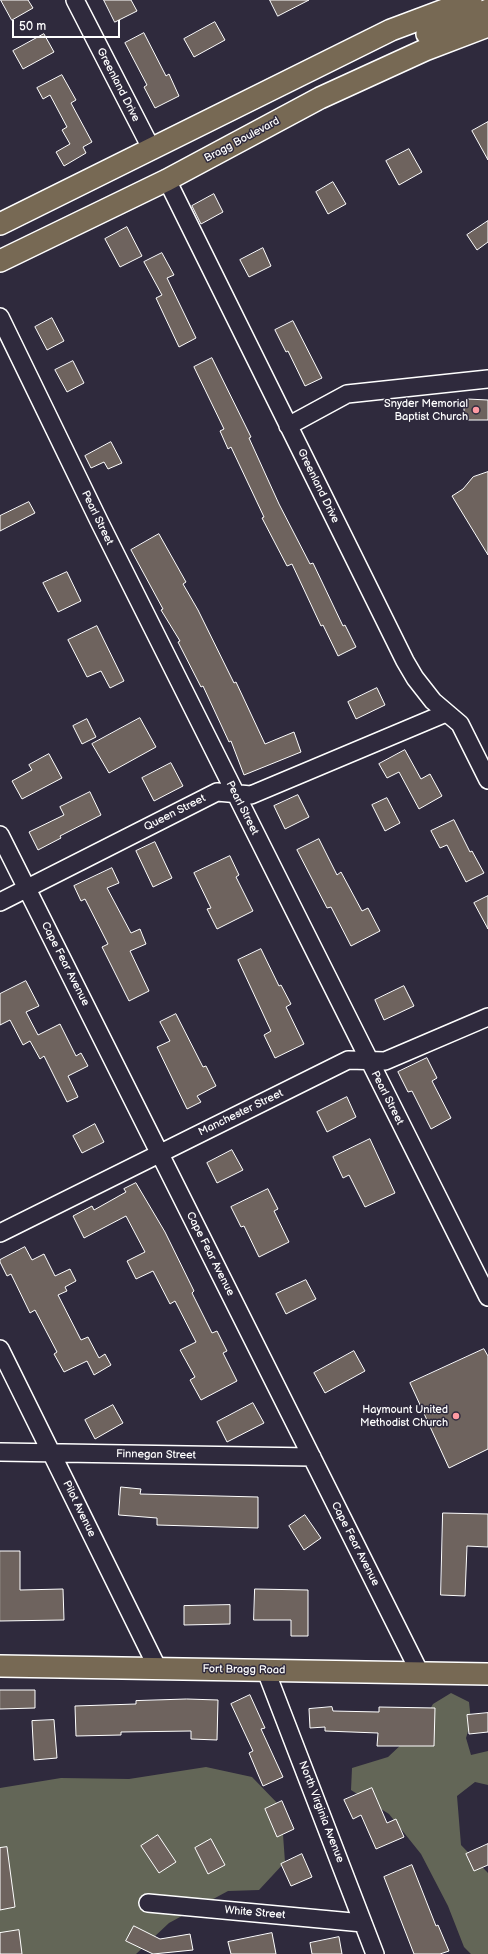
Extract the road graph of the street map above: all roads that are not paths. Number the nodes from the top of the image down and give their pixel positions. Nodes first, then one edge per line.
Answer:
1 (75, 0) edge
2 (471, 0) edge
3 (488, 10) edge
4 (488, 26) edge
5 (320, 98) junction
6 (151, 148) junction
7 (167, 180) junction
8 (0, 224) edge
9 (0, 261) edge
10 (0, 317) edge
11 (488, 378) edge
12 (288, 426) junction
13 (446, 713) junction
14 (488, 780) edge
15 (235, 794) junction
16 (0, 835) edge
17 (27, 889) junction
18 (0, 902) edge
19 (488, 1017) edge
20 (368, 1061) junction
21 (160, 1153) junction
22 (0, 1233) edge
23 (488, 1297) edge
24 (0, 1349) edge
25 (0, 1452) edge
26 (52, 1453) junction
27 (312, 1457) junction
28 (0, 1666) edge
29 (158, 1669) junction
30 (266, 1671) junction
31 (420, 1673) junction
32 (488, 1674) edge
33 (148, 1903) dead end
34 (363, 1923) junction
35 (375, 1954) edge

1 - 6 street, Greenland Drive
2 - 6 main road
3 - 5 main road
4 - 5 main road, Bragg Boulevard
5 - 7 main road, Bragg Boulevard
6 - 8 main road
7 - 9 main road, Bragg Boulevard
7 - 12 street, Greenland Drive
10 - 15 street, Pearl Street
11 - 12 street
12 - 13 street, Greenland Drive
13 - 14 street, Greenland Drive
13 - 15 street, Queen Street
15 - 17 street, Queen Street
15 - 20 street, Pearl Street
16 - 17 street, Cape Fear Avenue
17 - 18 street, Queen Street
17 - 21 street, Cape Fear Avenue
19 - 20 street, Manchester Street
20 - 21 street, Manchester Street
20 - 23 street, Pearl Street
21 - 22 street, Manchester Street
21 - 27 street, Cape Fear Avenue
24 - 26 street, Pilot Avenue
25 - 26 street, Finnegan Street
26 - 27 street, Finnegan Street
26 - 29 street, Pilot Avenue
27 - 31 street, Cape Fear Avenue
28 - 29 main road, Fort Bragg Road
29 - 30 main road, Fort Bragg Road
30 - 31 main road, Fort Bragg Road
30 - 34 street, North Virginia Avenue
31 - 32 main road, Fort Bragg Road
33 - 34 street, White Street
34 - 35 street, North Virginia Avenue

